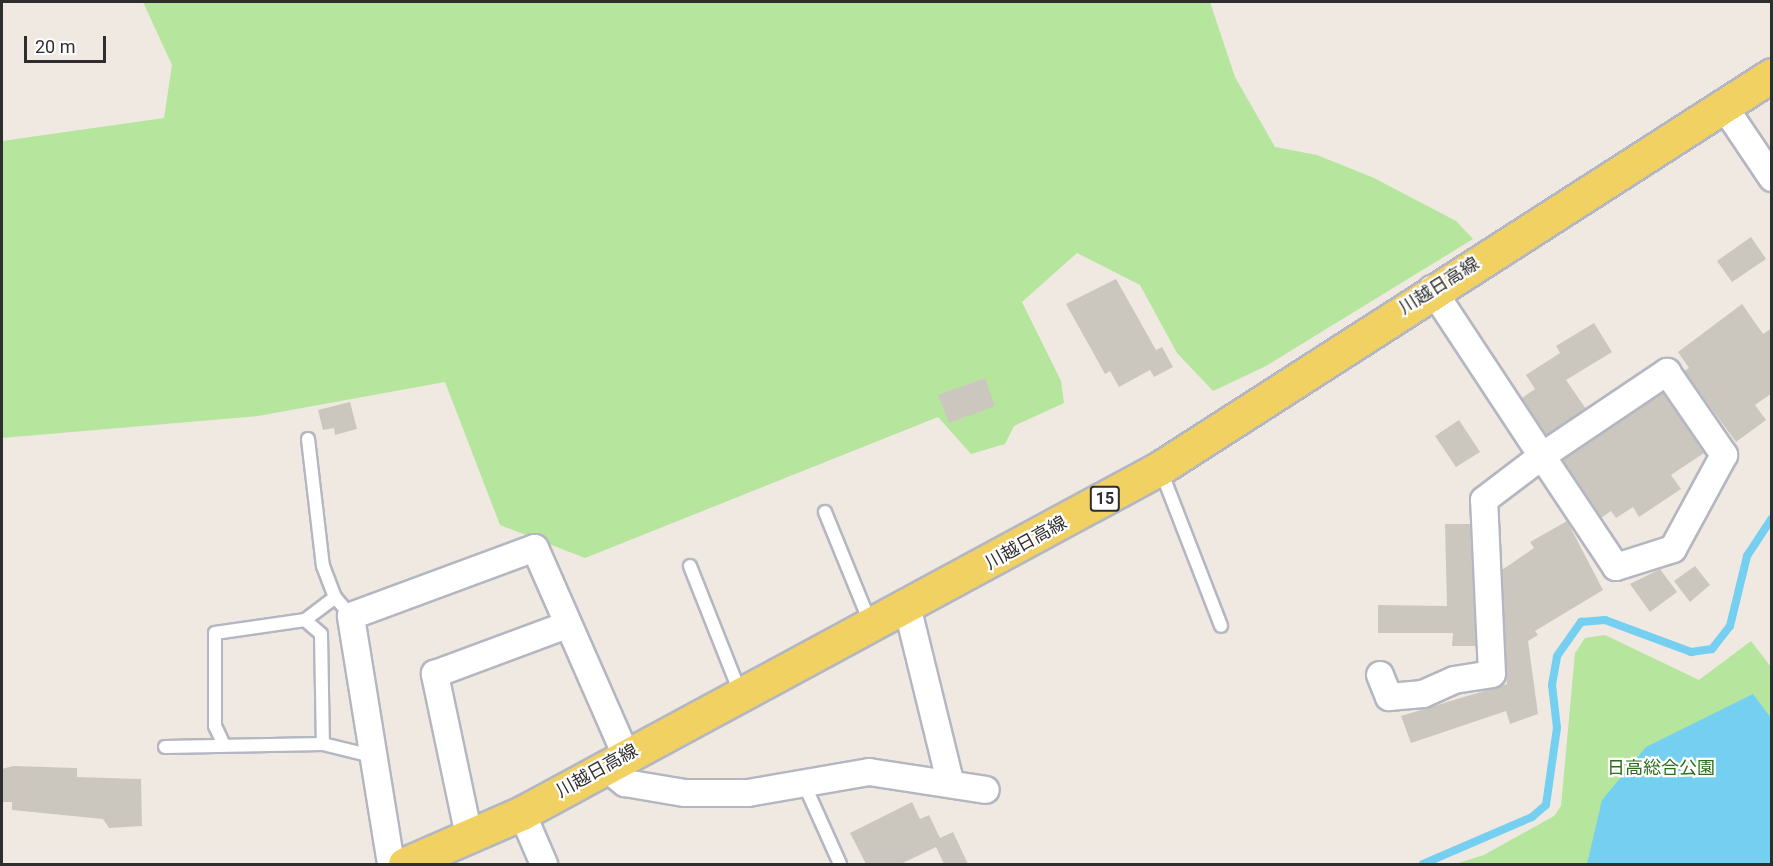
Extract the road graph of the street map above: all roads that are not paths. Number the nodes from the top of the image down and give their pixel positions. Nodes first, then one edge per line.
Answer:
1 (1772, 75) edge
2 (1723, 105) junction
3 (1772, 178) edge
4 (1432, 289) junction
5 (308, 439) dead end
6 (1542, 456) junction
7 (1160, 468) junction
8 (825, 512) dead end
9 (690, 566) dead end
10 (343, 606) junction
11 (907, 606) junction
12 (305, 620) junction
13 (567, 625) junction
14 (872, 626) junction
15 (1221, 626) dead end
16 (1380, 675) dead end
17 (740, 692) junction
18 (223, 743) junction
19 (323, 744) junction
20 (165, 747) dead end
21 (372, 756) junction
22 (615, 761) junction
23 (950, 781) junction
24 (805, 786) junction
25 (986, 790) dead end
26 (522, 813) junction
27 (470, 836) junction
28 (391, 864) edge
29 (405, 864) edge
30 (544, 864) edge
31 (840, 864) edge

1 - 2 main road, 川越日高線 / 15
2 - 3 street
2 - 4 main road, 川越日高線 / 15
4 - 6 street
4 - 7 main road, 川越日高線 / 15
5 - 10 lane
6 - 6 street
6 - 16 street
7 - 11 main road, 川越日高線 / 15
7 - 15 lane
8 - 14 lane
9 - 17 lane
10 - 12 lane
10 - 13 street
10 - 21 street
11 - 14 main road, 川越日高線 / 15
11 - 23 street
12 - 18 lane
12 - 19 lane
13 - 22 street
13 - 27 street
14 - 17 main road, 川越日高線 / 15
17 - 22 main road, 川越日高線 / 15
18 - 19 lane
18 - 20 lane
19 - 21 lane
21 - 28 street
22 - 24 street
22 - 26 main road, 川越日高線 / 15
23 - 24 street
23 - 25 street
24 - 31 lane
26 - 27 main road, 川越日高線 / 15
26 - 30 street
27 - 29 main road, 川越日高線 / 15

